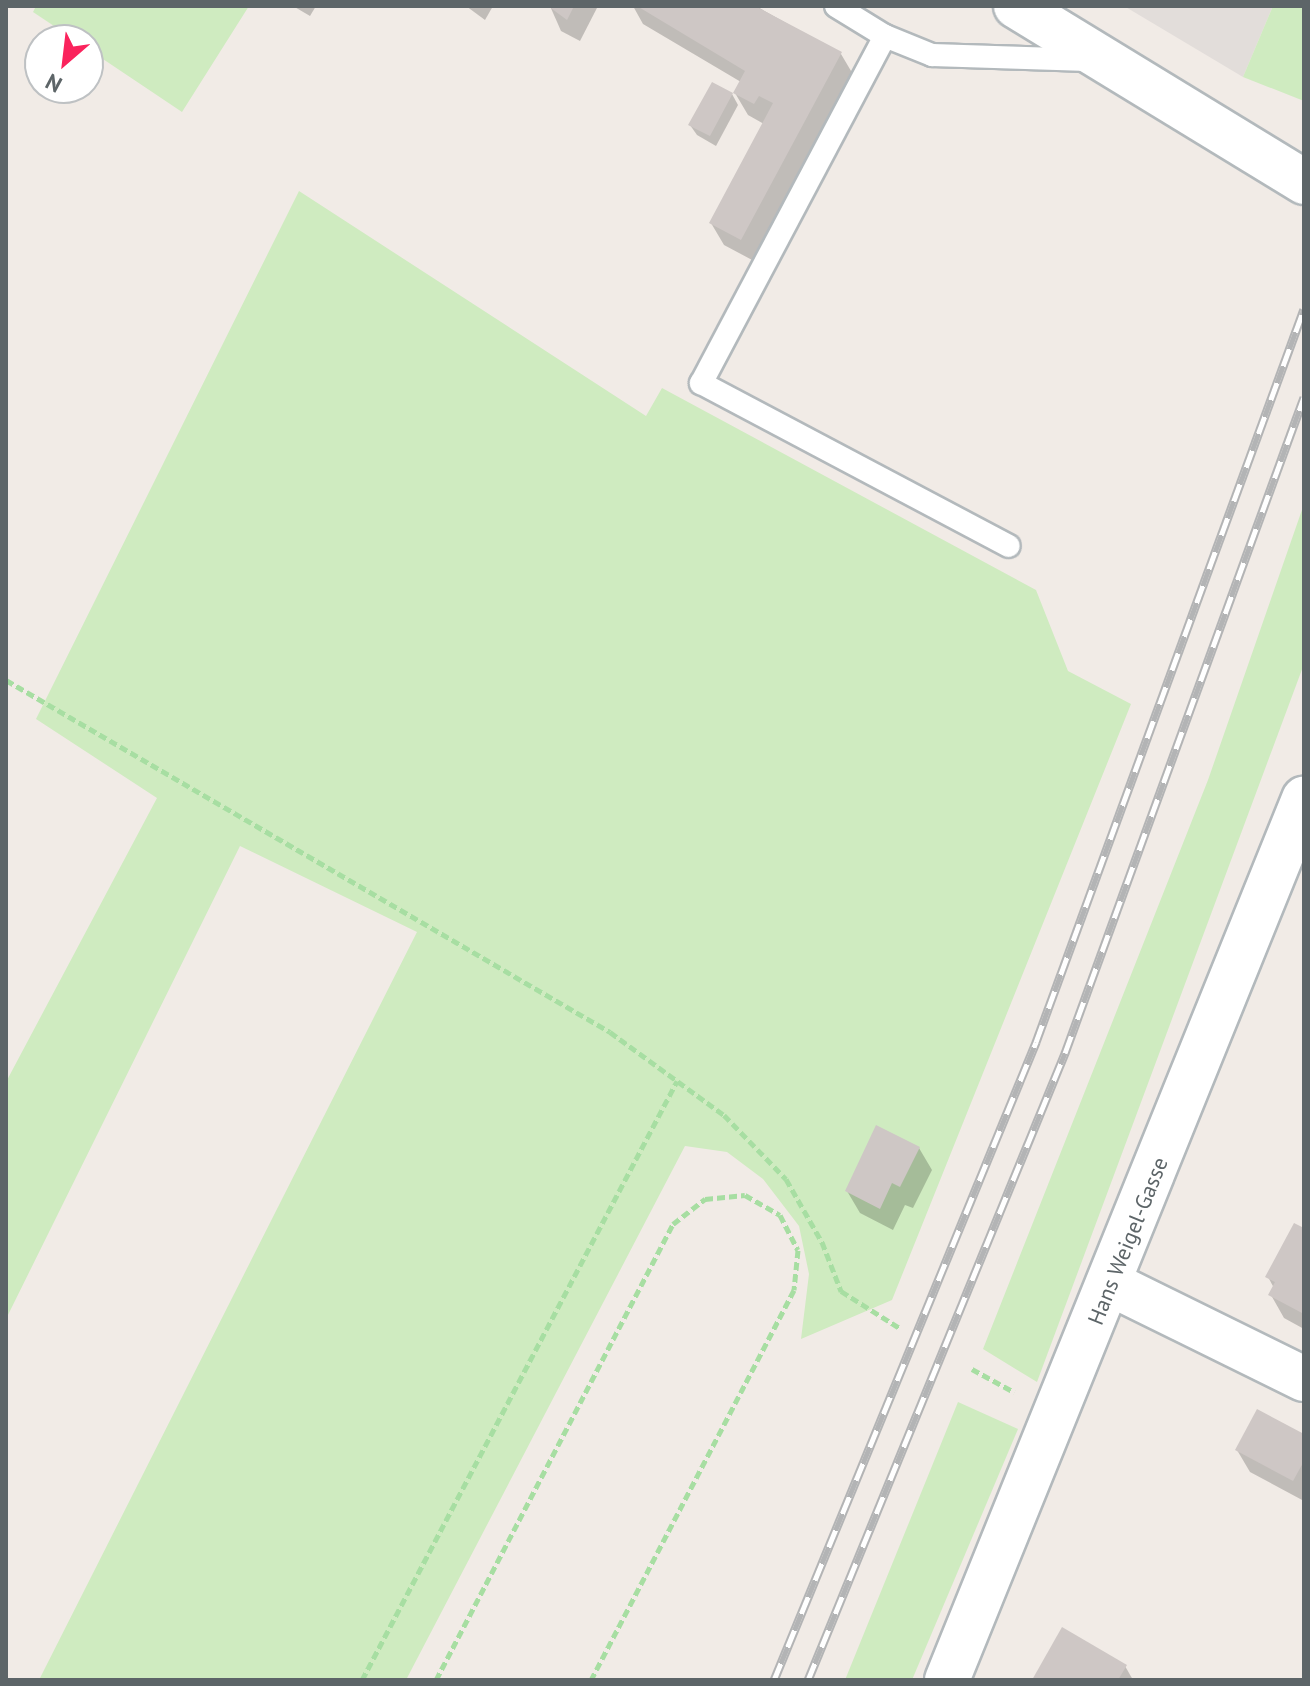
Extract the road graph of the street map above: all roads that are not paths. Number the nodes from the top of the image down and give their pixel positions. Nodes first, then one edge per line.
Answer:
1 (836, 6) edge
2 (1016, 6) edge
3 (885, 36) junction
4 (1106, 61) junction
5 (1304, 182) edge
6 (1009, 546) dead end
7 (1304, 799) edge
8 (1111, 1284) junction
9 (1304, 1379) edge
10 (947, 1680) edge

1 - 3 lane
2 - 4 street
3 - 4 lane
3 - 6 lane
4 - 5 street
7 - 8 street, Hans Weigel-Gasse
8 - 9 street
8 - 10 street, Hans Weigel-Gasse

